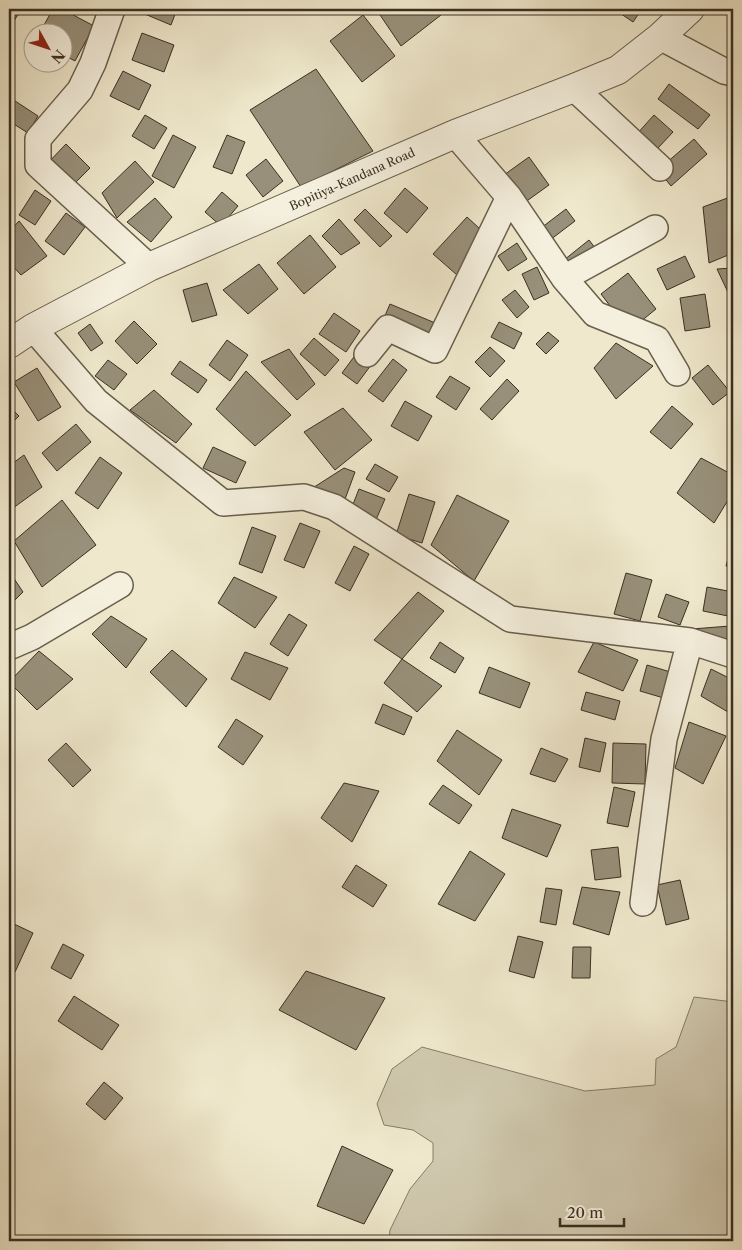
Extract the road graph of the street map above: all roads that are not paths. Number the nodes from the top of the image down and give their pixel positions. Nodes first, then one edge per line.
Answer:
1 (112, 9) edge
2 (690, 9) edge
3 (660, 37) junction
4 (733, 73) edge
5 (574, 88) junction
6 (455, 134) junction
7 (660, 168) dead end
8 (509, 197) junction
9 (655, 228) dead end
10 (149, 267) junction
11 (564, 278) junction
12 (33, 328) junction
13 (9, 344) edge
14 (367, 354) dead end
15 (676, 373) dead end
16 (120, 586) dead end
17 (690, 641) junction
18 (9, 647) edge
19 (733, 656) edge
20 (643, 903) dead end

1 - 10 street
2 - 3 street, Bopitiya-Kandana Road
3 - 4 street
3 - 5 street, Bopitiya-Kandana Road
5 - 6 street, Bopitiya-Kandana Road
5 - 7 street
6 - 8 street
6 - 10 street, Bopitiya-Kandana Road
8 - 11 street
8 - 14 street
9 - 11 street
10 - 12 street, Bopitiya-Kandana Road
11 - 15 street
12 - 13 street, Bopitiya-Kandana Road
12 - 17 street
16 - 18 street
17 - 19 street
17 - 20 street

